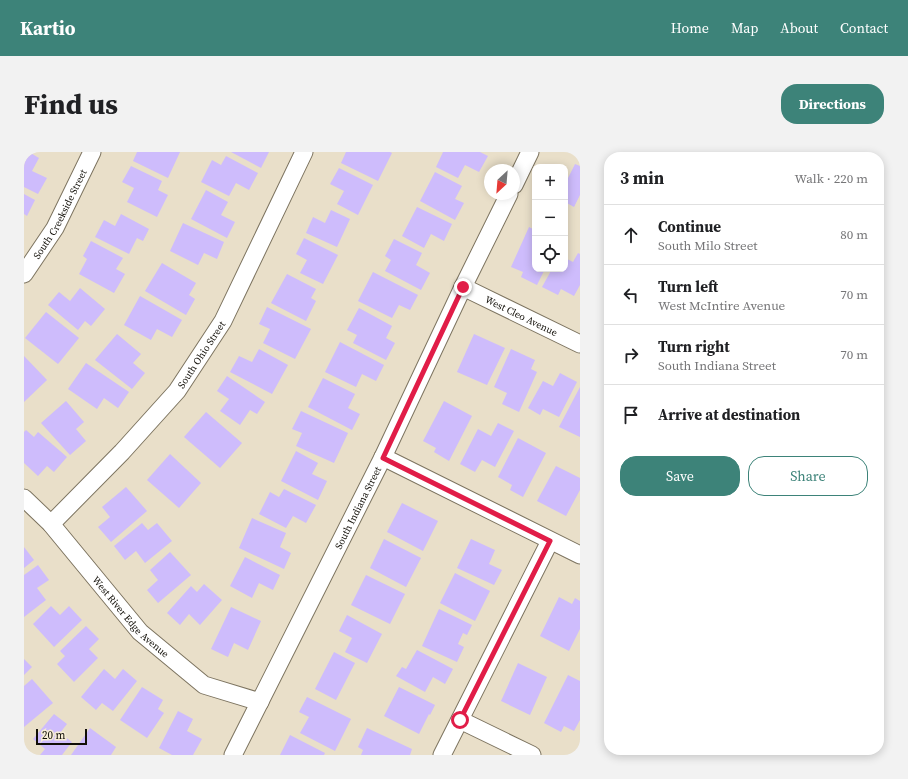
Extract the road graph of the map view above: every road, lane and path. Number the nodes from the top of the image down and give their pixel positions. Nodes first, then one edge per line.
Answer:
1 (92, 152) edge
2 (304, 152) edge
3 (530, 152) edge
4 (520, 173) edge
5 (507, 200) edge
6 (24, 274) edge
7 (463, 287) junction
8 (580, 344) edge
9 (383, 458) junction
10 (24, 498) edge
11 (51, 524) junction
12 (550, 541) junction
13 (580, 555) edge
14 (260, 702) junction
15 (460, 720) junction
16 (233, 755) edge
17 (442, 755) edge
18 (532, 755) edge

1 - 6 street, South Creekside Street
2 - 11 street, South Ohio Street
3 - 4 street
5 - 7 street, South Indiana Street
7 - 8 street, West Cleo Avenue
7 - 9 street, South Indiana Street
9 - 12 street
9 - 14 street, South Indiana Street
10 - 11 street, West River Edge Avenue
11 - 14 street, West River Edge Avenue
12 - 13 street
12 - 15 street
14 - 16 street, South Indiana Street
15 - 17 street
15 - 18 street

